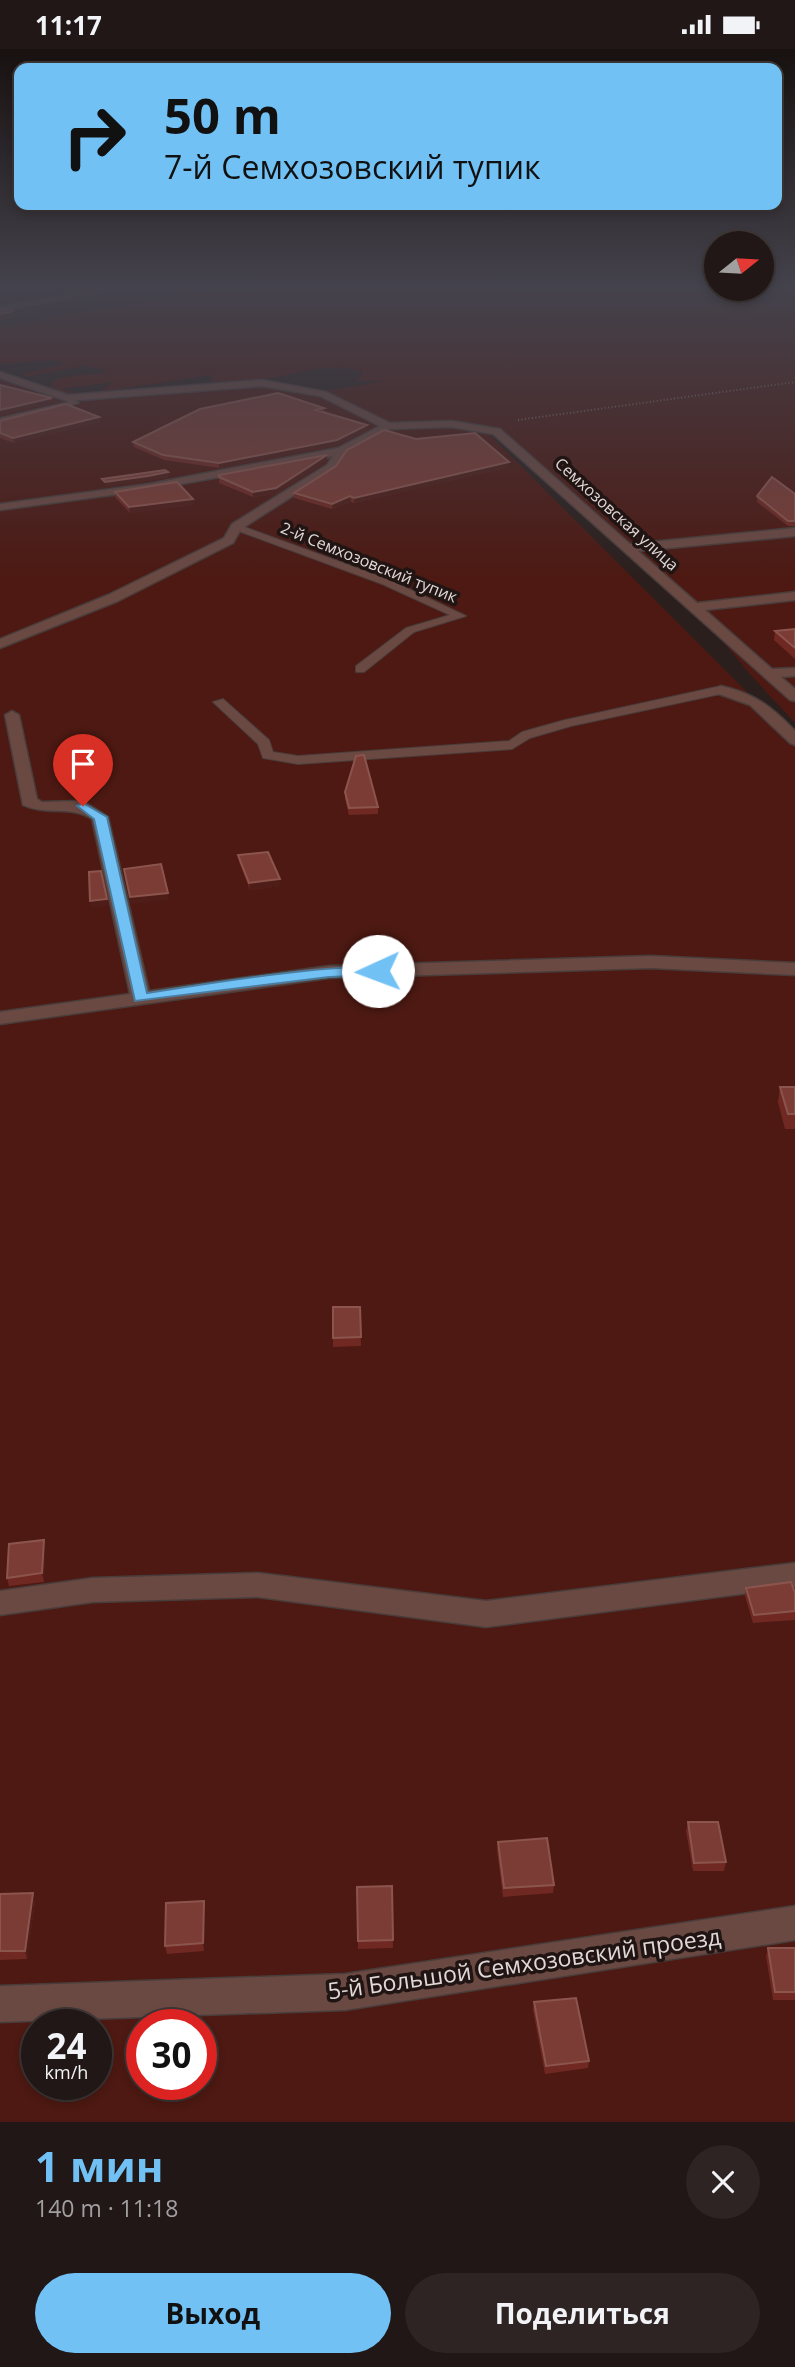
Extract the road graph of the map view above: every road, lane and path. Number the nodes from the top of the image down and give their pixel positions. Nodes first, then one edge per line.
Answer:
1 (31, 386) edge
2 (226, 386) edge
3 (277, 386) edge
4 (768, 386) edge
5 (67, 398) junction
6 (0, 421) edge
7 (388, 426) junction
8 (496, 431) junction
9 (341, 451) junction
10 (3, 506) edge
11 (236, 527) junction
12 (795, 533) edge
13 (629, 548) junction
14 (795, 596) edge
15 (694, 607) junction
16 (0, 644) edge
17 (360, 669) dead end
18 (795, 671) edge
19 (769, 674) junction
20 (721, 690) joint
21 (795, 698) edge
22 (219, 702) dead end
23 (12, 715) dead end
24 (795, 740) edge
25 (795, 969) edge
26 (141, 998) junction
27 (0, 1018) edge
28 (795, 1575) edge
29 (0, 1603) edge
30 (795, 1923) edge
31 (0, 2004) edge

1 - 5 street
2 - 5 street
3 - 7 street
4 - 8 path
5 - 6 lane
7 - 8 street
7 - 9 street
8 - 13 street, Семхозовская улица
9 - 10 street
9 - 11 street
11 - 16 street
11 - 17 lane, 2-й Семхозовский тупик
12 - 13 street
13 - 15 street, Семхозовская улица
14 - 15 street
15 - 19 street, Семхозовская улица
18 - 19 street
19 - 21 street, Семхозовская улица
20 - 22 lane
20 - 24 street
23 - 26 street
25 - 26 street
26 - 27 street
28 - 29 street
30 - 31 street, 5-й Большой Семхозовский проезд

